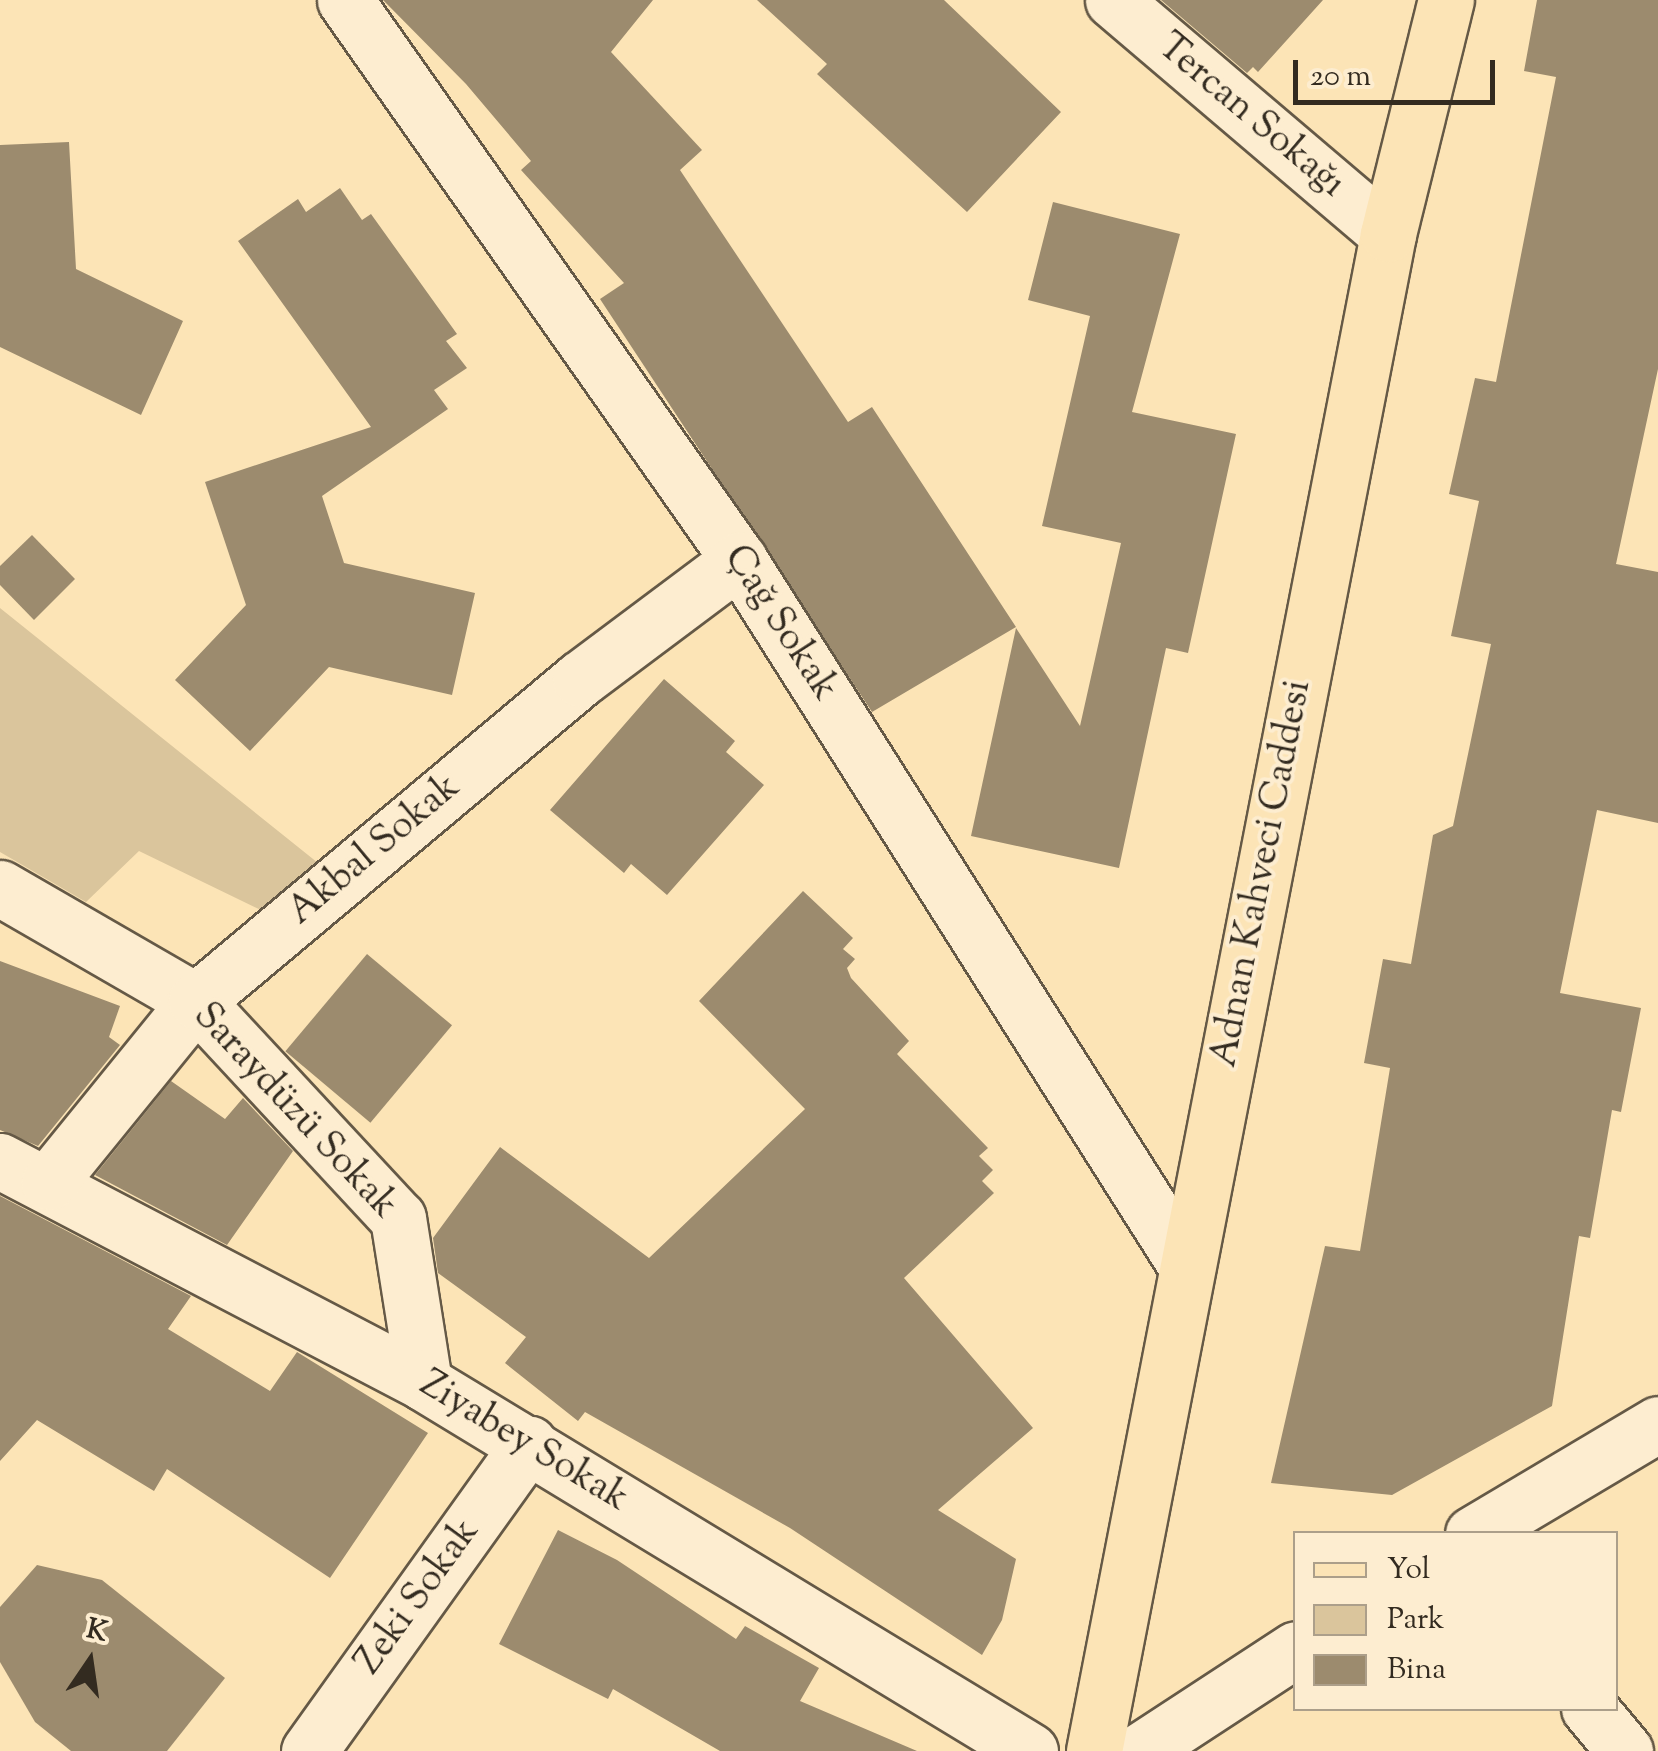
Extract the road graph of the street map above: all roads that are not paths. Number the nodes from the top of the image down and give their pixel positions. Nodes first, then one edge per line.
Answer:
1 (344, 0) edge
2 (1113, 0) edge
3 (1446, 0) edge
4 (1388, 234) junction
5 (739, 560) junction
6 (0, 888) edge
7 (196, 1001) junction
8 (0, 1161) edge
9 (49, 1182) junction
10 (1187, 1267) junction
11 (424, 1383) junction
12 (1658, 1424) edge
13 (529, 1444) junction
14 (1478, 1531) edge
15 (1293, 1651) edge
16 (1592, 1711) edge
17 (309, 1751) edge
18 (1030, 1751) edge
19 (1094, 1751) edge
20 (1140, 1751) edge
21 (1625, 1751) edge

1 - 5 street, Çağ Sokak
2 - 4 street, Tercan Sokağı
3 - 4 main road, Adnan Kahveci Caddesi
4 - 10 main road, Adnan Kahveci Caddesi
5 - 7 street, Akbal Sokak
5 - 10 street, Çağ Sokak
6 - 7 street, Saraydüzü Sokak
7 - 9 street, Akbal Sokak
7 - 11 street, Saraydüzü Sokak
8 - 9 street, Ziyabey Sokak
9 - 11 street, Ziyabey Sokak
10 - 19 main road, Adnan Kahveci Caddesi
11 - 13 street, Ziyabey Sokak
12 - 14 street
13 - 17 street, Zeki Sokak
13 - 18 street, Ziyabey Sokak
15 - 20 street
16 - 21 street

